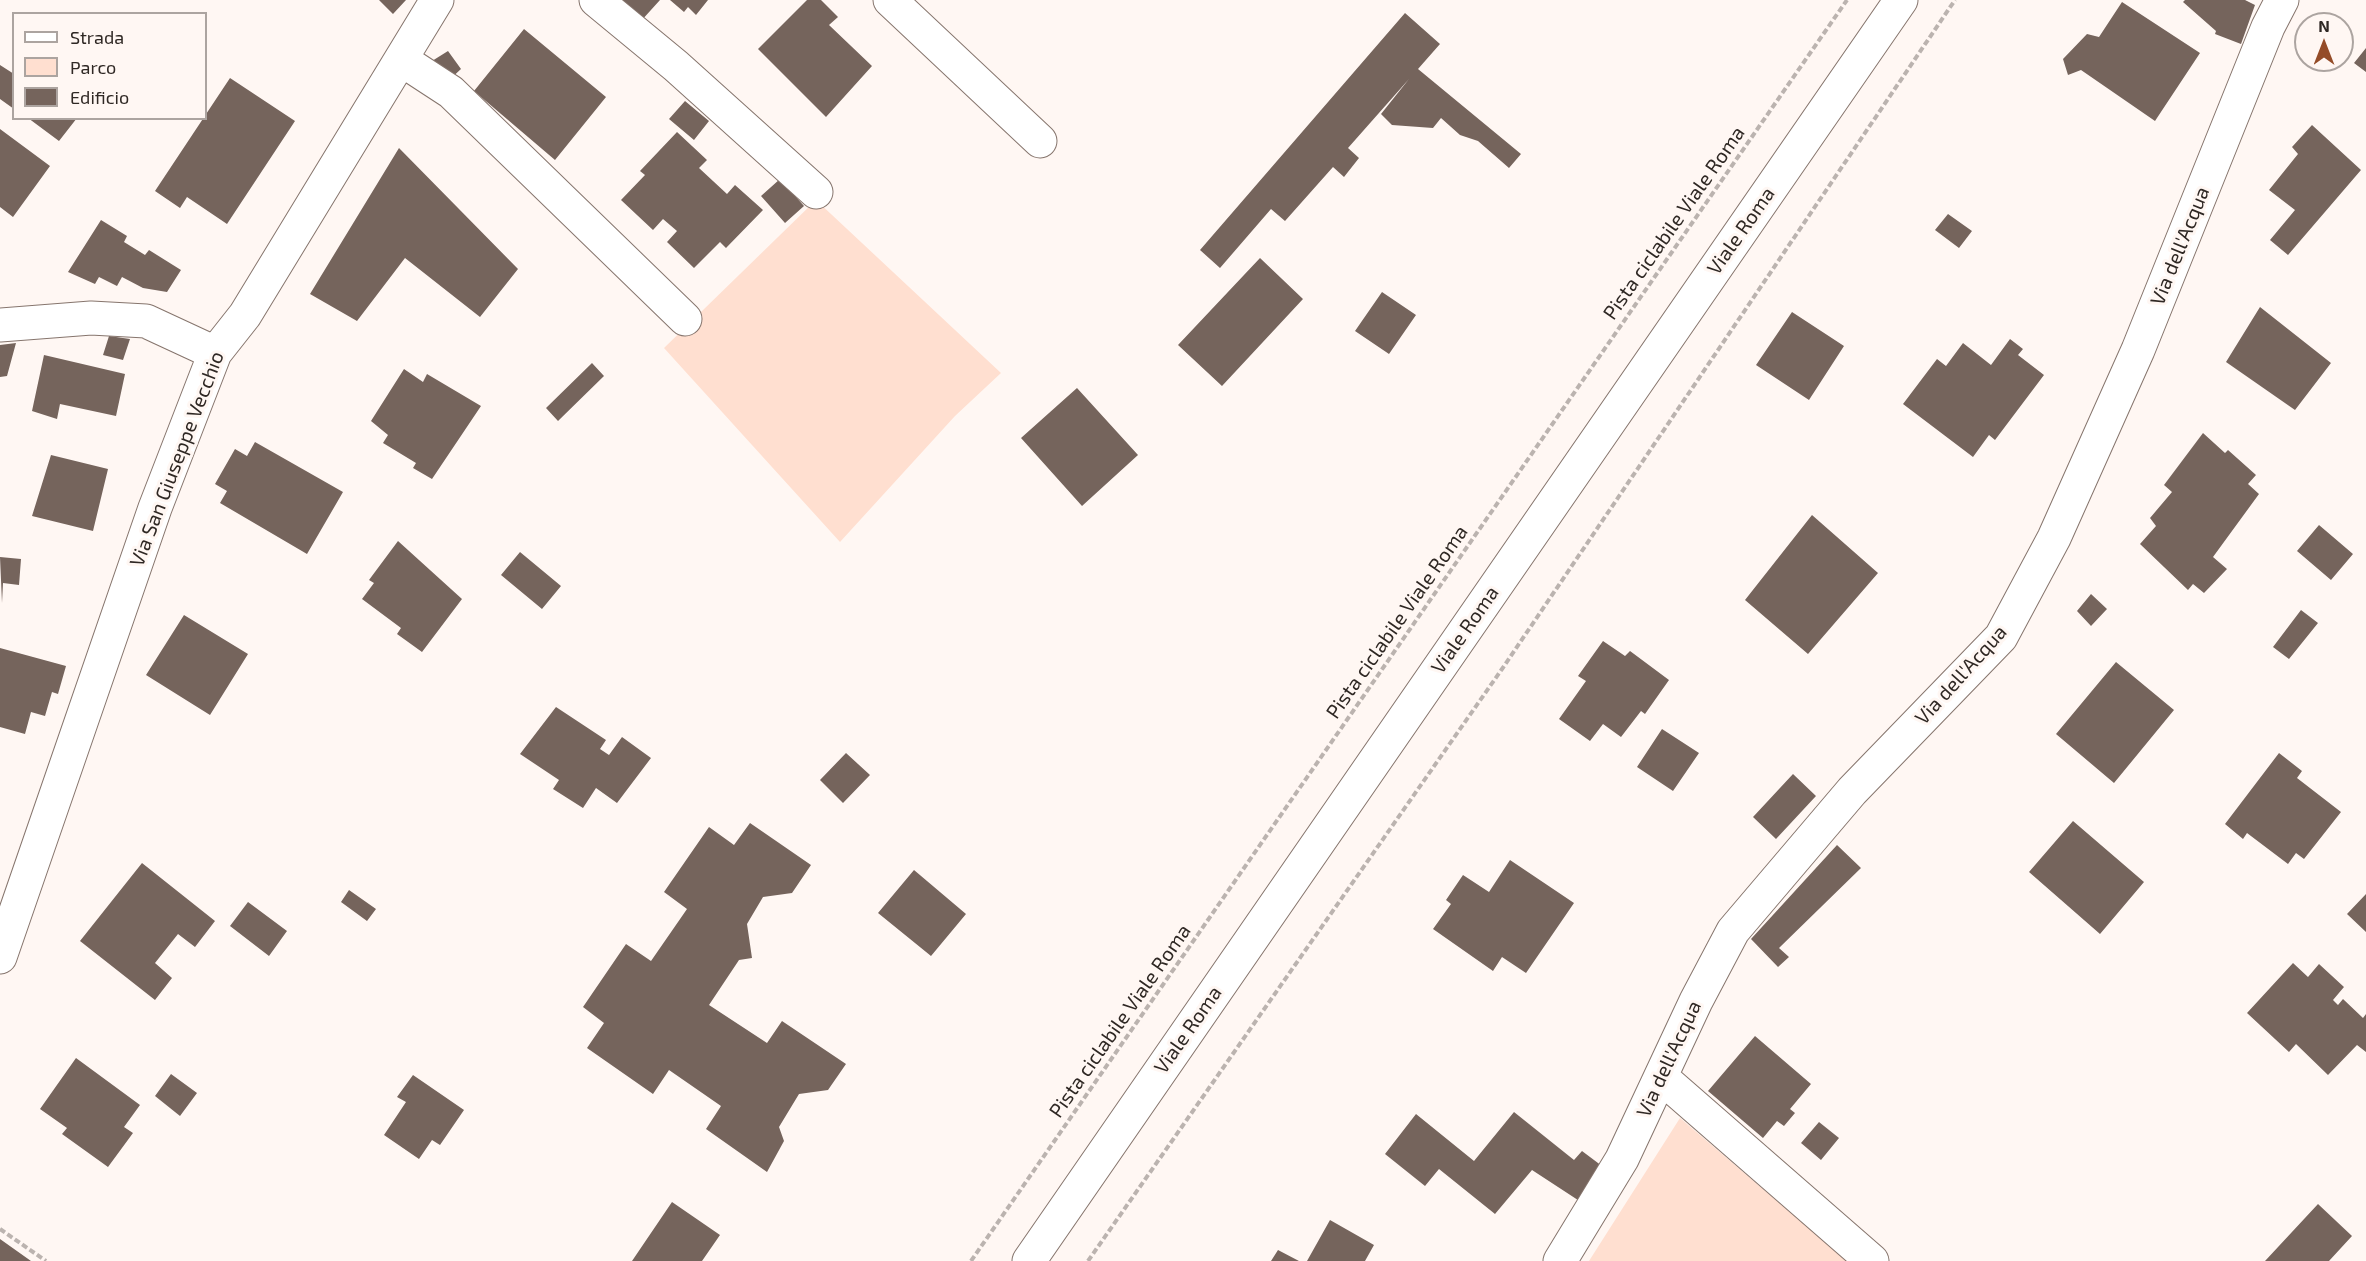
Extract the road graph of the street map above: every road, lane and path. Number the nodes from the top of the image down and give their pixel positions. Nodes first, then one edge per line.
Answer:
1 (437, 0) edge
2 (596, 0) edge
3 (890, 0) edge
4 (1847, 0) edge
5 (1901, 0) edge
6 (1955, 0) edge
7 (2282, 0) edge
8 (402, 60) junction
9 (1040, 141) dead end
10 (816, 192) dead end
11 (685, 319) dead end
12 (0, 325) edge
13 (215, 353) junction
14 (0, 957) edge
15 (1661, 1077) junction
16 (0, 1229) edge
17 (46, 1261) edge
18 (971, 1261) edge
19 (1029, 1261) edge
20 (1088, 1261) edge
21 (1560, 1261) edge
22 (1872, 1261) edge

1 - 8 street, Via San Giuseppe Vecchio
2 - 10 street
3 - 9 street
4 - 18 path, Pista ciclabile Viale Roma
5 - 19 street, Viale Roma
6 - 20 path
7 - 15 street, Via dell'Acqua
8 - 11 street
8 - 13 street, Via San Giuseppe Vecchio
12 - 13 street
13 - 14 street, Via San Giuseppe Vecchio
15 - 21 street, Via dell'Acqua
15 - 22 street
16 - 17 path

